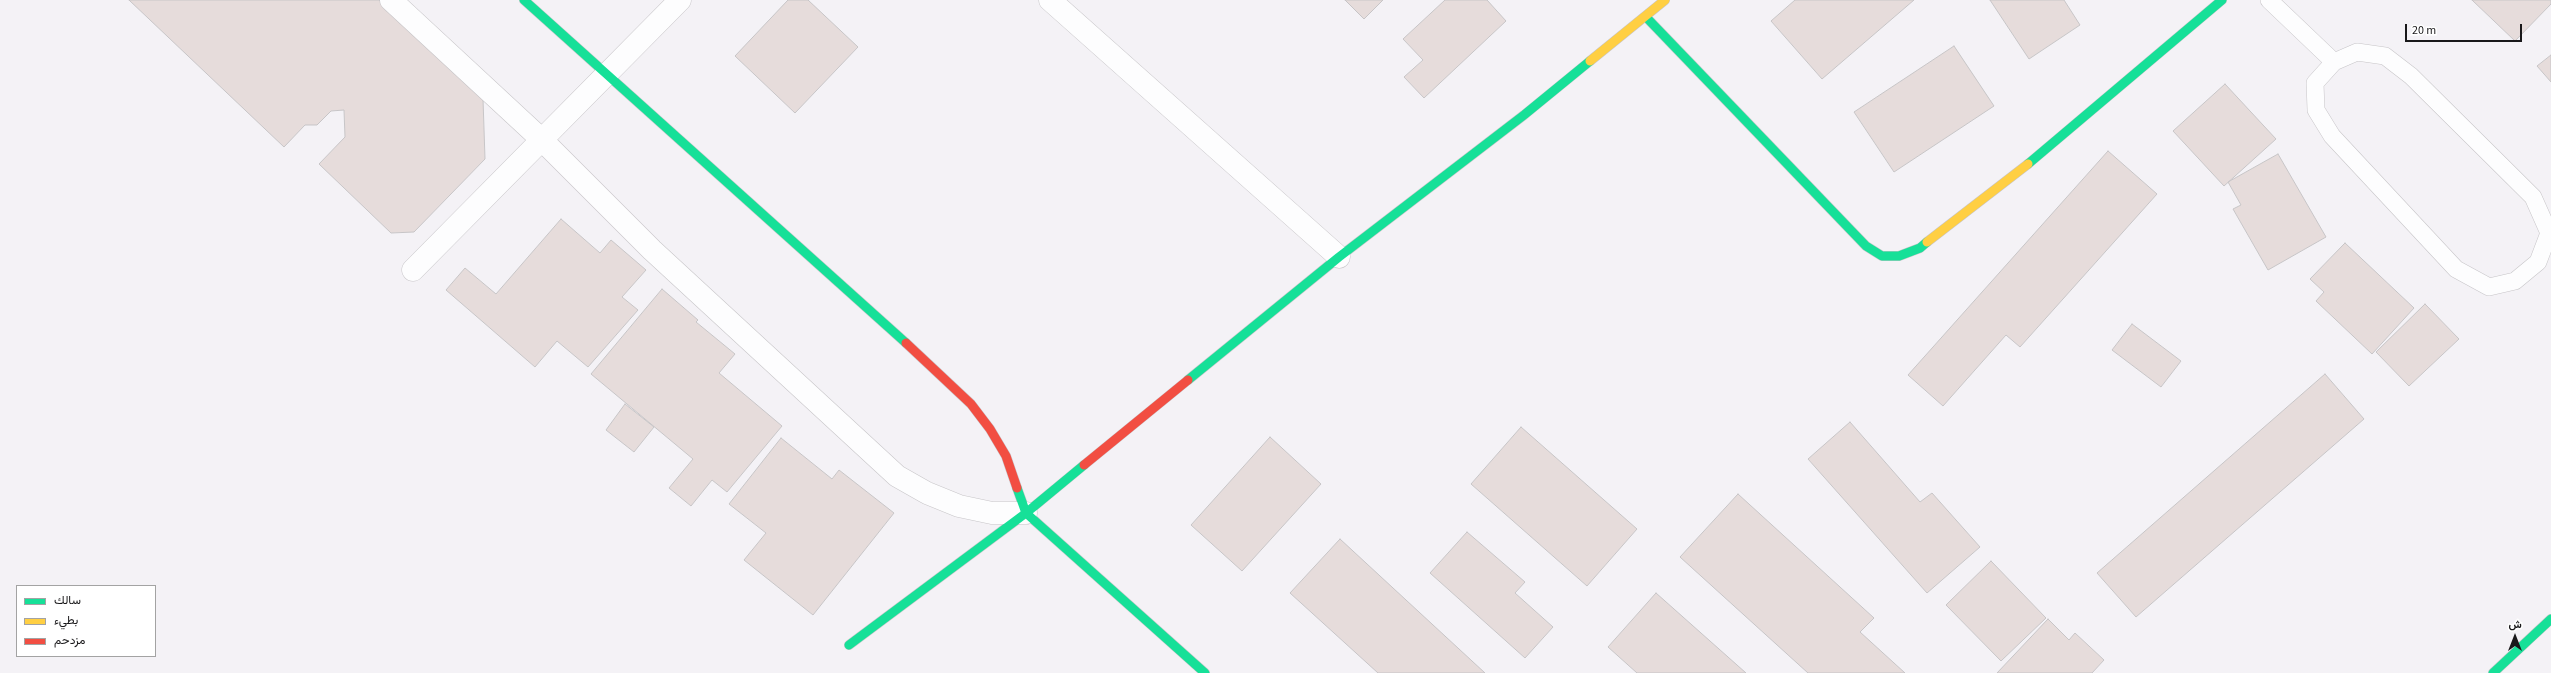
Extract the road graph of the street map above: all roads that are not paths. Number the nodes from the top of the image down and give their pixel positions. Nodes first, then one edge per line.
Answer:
1 (391, 0) edge
2 (524, 0) edge
3 (680, 0) edge
4 (1050, 0) edge
5 (1665, 0) edge
6 (2222, 0) edge
7 (2269, 0) edge
8 (1646, 17) junction
9 (2334, 62) junction
10 (606, 75) junction
11 (541, 139) junction
12 (1339, 257) junction
13 (413, 270) dead end
14 (1026, 514) junction
15 (2551, 619) edge
16 (849, 646) dead end
17 (1205, 673) edge
18 (2493, 673) edge

1 - 11 street
2 - 10 street
3 - 10 street
4 - 12 street
5 - 8 street
6 - 8 street
7 - 9 lane
8 - 12 street
9 - 9 lane
10 - 11 street
10 - 14 street
11 - 13 street
11 - 14 street
12 - 14 street
14 - 16 street
14 - 17 street
15 - 18 street

